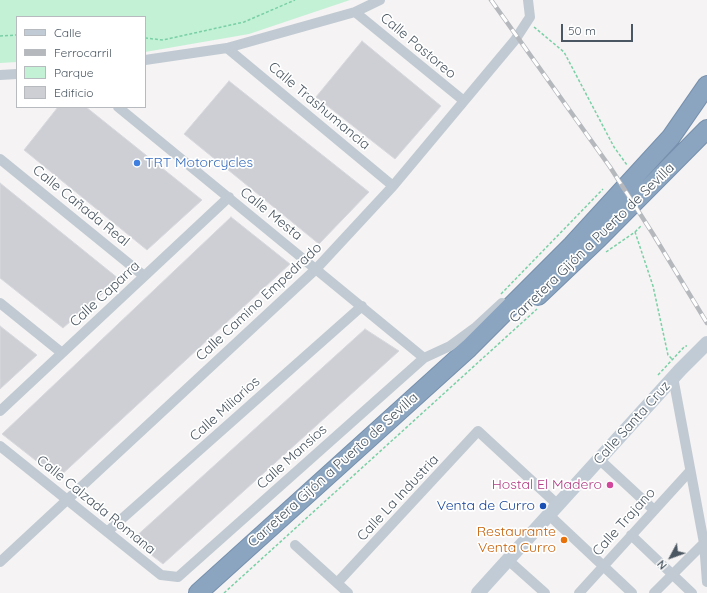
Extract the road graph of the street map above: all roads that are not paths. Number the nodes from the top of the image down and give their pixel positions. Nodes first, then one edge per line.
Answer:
1 (380, 0) edge
2 (528, 0) edge
3 (355, 12) junction
4 (227, 48) junction
5 (146, 60) edge
6 (0, 74) edge
7 (16, 74) edge
8 (707, 85) edge
9 (464, 101) junction
10 (119, 108) edge
11 (707, 129) edge
12 (0, 158) edge
13 (393, 186) junction
14 (228, 197) junction
15 (316, 269) junction
16 (144, 276) junction
17 (534, 283) junction
18 (0, 303) edge
19 (362, 306) junction
20 (707, 343) edge
21 (469, 348) junction
22 (62, 353) junction
23 (424, 358) junction
24 (677, 373) junction
25 (0, 411) edge
26 (0, 446) edge
27 (600, 460) junction
28 (690, 471) junction
29 (66, 500) junction
30 (553, 510) junction
31 (654, 510) junction
32 (107, 532) junction
33 (631, 535) junction
34 (704, 543) junction
35 (295, 545) dead end
36 (508, 560) junction
37 (0, 562) edge
38 (603, 565) junction
39 (672, 573) junction
40 (178, 577) joint
41 (707, 582) edge
42 (337, 583) junction
43 (198, 593) edge
44 (348, 593) edge
45 (478, 593) edge
46 (545, 593) edge
47 (579, 593) edge
48 (632, 593) edge
49 (654, 593) edge
50 (692, 593) edge

1 - 3 street
2 - 9 street, Calle Camino Empedrado
3 - 4 street
3 - 9 street, Calle Pastoreo
4 - 5 street
4 - 13 street, Calle Trashumancia
6 - 7 street
8 - 17 highway, Carretera Gijón a Puerto de Sevilla
9 - 13 street, Calle Camino Empedrado
10 - 14 street, Calle Mesta
11 - 21 highway, Carretera Gijón a Puerto de Sevilla
12 - 16 street, Calle Cañada Real
13 - 15 street, Calle Camino Empedrado
14 - 15 street, Calle Mesta
14 - 16 street, Calle Caparra
15 - 19 street, Calle Mesta
15 - 29 street, Calle Camino Empedrado
16 - 22 street, Calle Caparra
17 - 21 highway, Carretera Gijón a Puerto de Sevilla
17 - 23 street, Calle Mansios
18 - 22 street
19 - 23 street, Calle Mesta
19 - 32 street, Calle Miliarios
20 - 24 main road, Calle Santa Cruz
21 - 43 highway, Carretera Gijón a Puerto de Sevilla
22 - 25 street, Calle Caparra
23 - 40 street, Calle Mansios
24 - 27 main road, Calle Santa Cruz
24 - 28 street
26 - 29 street, Calle Calzada Romana
27 - 30 main road, Calle Santa Cruz
27 - 31 street
28 - 31 street, Calle Trajano
28 - 34 street
29 - 32 street, Calle Calzada Romana
29 - 37 street, Calle Camino Empedrado
30 - 36 main road, Calle Santa Cruz
30 - 38 street
30 - 42 street, Calle La Industria
31 - 33 street, Calle Trajano
32 - 40 street, Calle Calzada Romana
33 - 38 street, Calle Trajano
33 - 39 street
34 - 39 street
34 - 41 street
35 - 42 street
36 - 45 main road, Calle Santa Cruz
36 - 46 street
38 - 47 street, Calle Trajano
38 - 48 street
39 - 49 street
39 - 50 street
42 - 44 street

